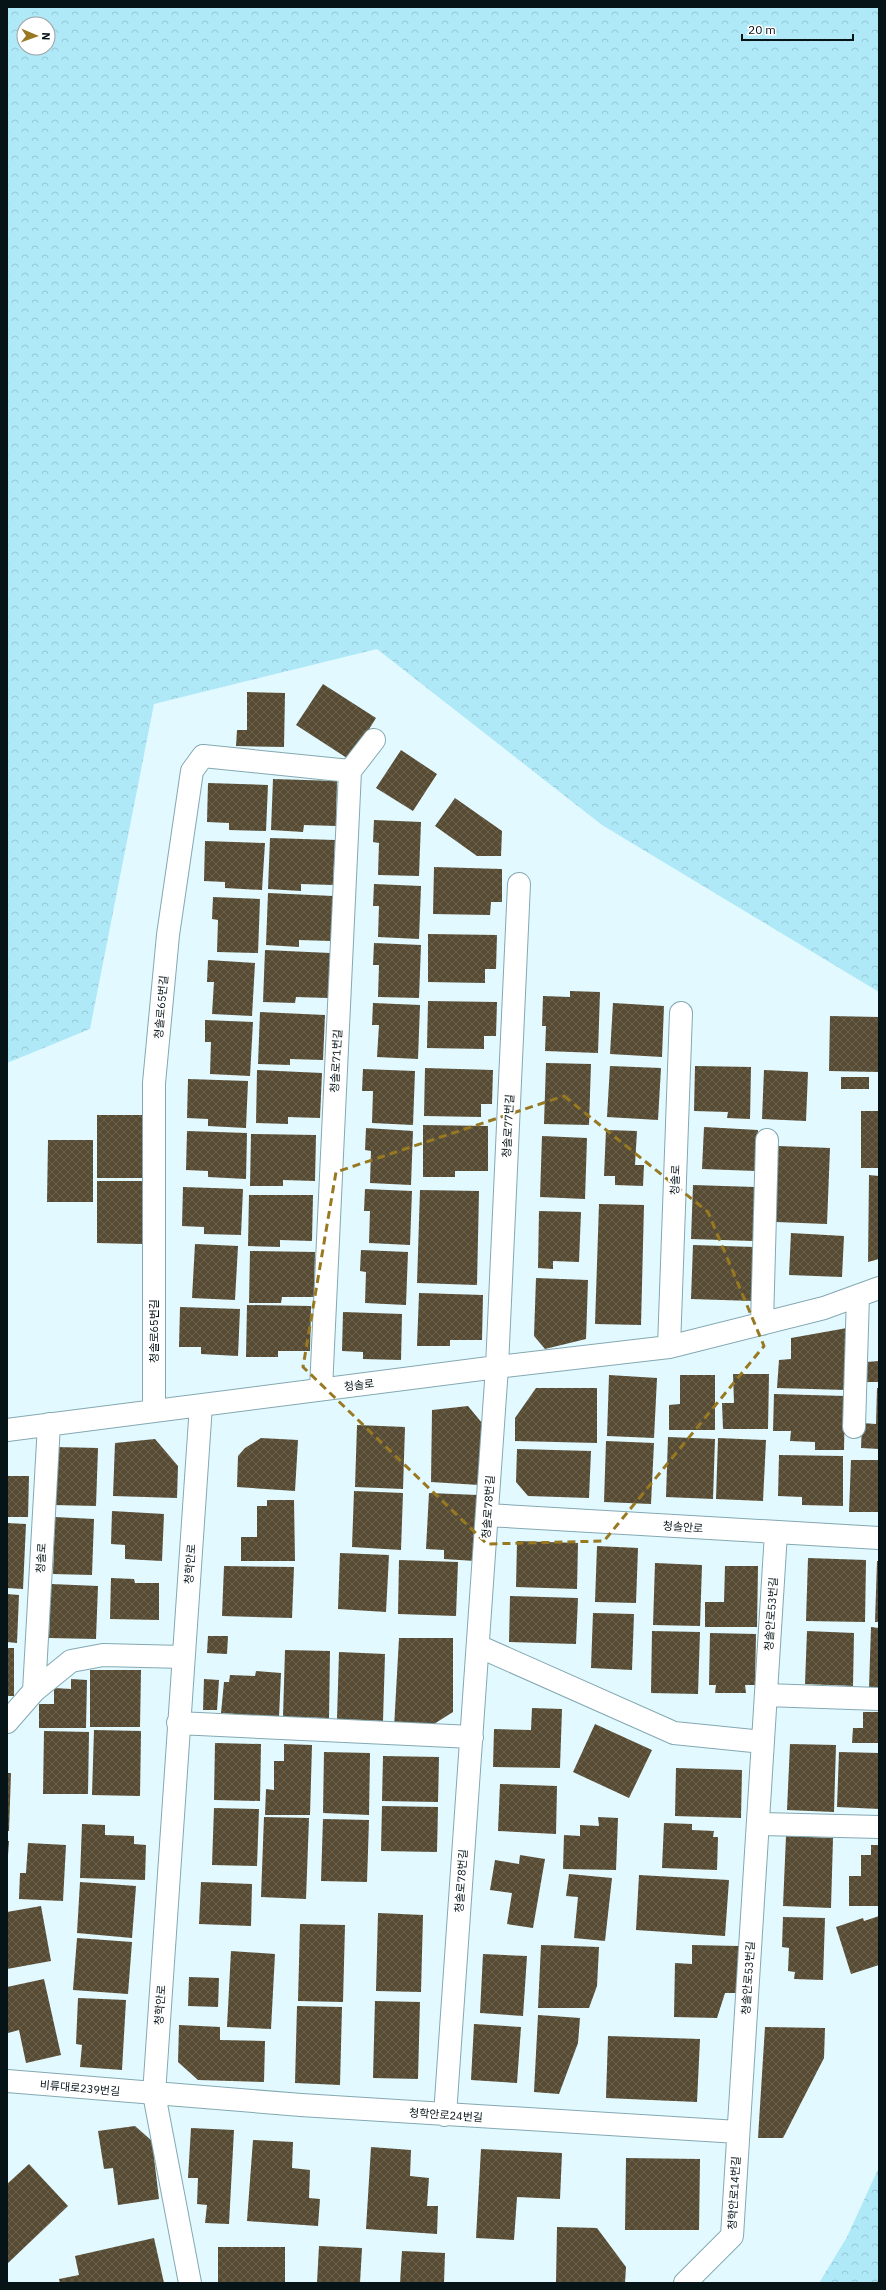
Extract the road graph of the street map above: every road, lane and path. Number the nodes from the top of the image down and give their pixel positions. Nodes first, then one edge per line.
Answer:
1 (374, 740) dead end
2 (350, 771) junction
3 (519, 884) dead end
4 (681, 1014) dead end
5 (767, 1140) dead end
6 (879, 1288) edge
7 (858, 1296) junction
8 (762, 1324) junction
9 (669, 1348) junction
10 (497, 1367) junction
11 (321, 1389) junction
12 (201, 1405) junction
13 (154, 1411) junction
14 (49, 1424) junction
15 (854, 1427) dead end
16 (7, 1430) edge
17 (487, 1515) junction
18 (776, 1533) junction
19 (879, 1538) edge
20 (478, 1646) junction
21 (183, 1657) junction
22 (34, 1691) junction
23 (766, 1695) junction
24 (879, 1699) edge
25 (7, 1722) edge
26 (178, 1723) junction
27 (472, 1738) junction
28 (763, 1742) junction
29 (758, 1824) junction
30 (879, 1827) edge
31 (7, 2082) edge
32 (154, 2094) junction
33 (445, 2115) junction
34 (738, 2132) junction
35 (190, 2283) edge
36 (685, 2283) edge

1 - 2 street
2 - 11 street, 청솔로71번길
2 - 13 street, 청솔로65번길
3 - 10 street, 청솔로77번길
4 - 9 street, 청솔로
5 - 8 street
6 - 7 street, 청솔로
7 - 8 street, 청솔로
7 - 15 street
8 - 9 street, 청솔로
9 - 10 street, 청솔로
10 - 11 street, 청솔로
10 - 17 street, 청솔로78번길
11 - 12 street, 청솔로
12 - 13 street, 청솔로
12 - 21 street, 청학안로
13 - 14 street, 청솔로
14 - 16 street, 청솔로
14 - 22 street, 청솔로
17 - 18 street, 청솔안로
17 - 20 street, 청솔로78번길
18 - 19 street, 청솔안로
18 - 23 street, 청솔안로53번길
20 - 27 street, 청솔로78번길
20 - 28 street
21 - 22 street
21 - 26 street, 청학안로
22 - 25 street
23 - 24 street
23 - 28 street, 청솔안로53번길
26 - 27 street
26 - 32 street, 청학안로
27 - 33 street, 청솔로78번길
28 - 29 street, 청솔안로53번길
29 - 30 street
29 - 34 street, 청솔안로53번길
31 - 32 street, 비류대로239번길
32 - 33 street, 청학안로24번길
32 - 35 street, 청학안로
33 - 34 street, 청학안로24번길
34 - 36 street, 청학안로14번길

